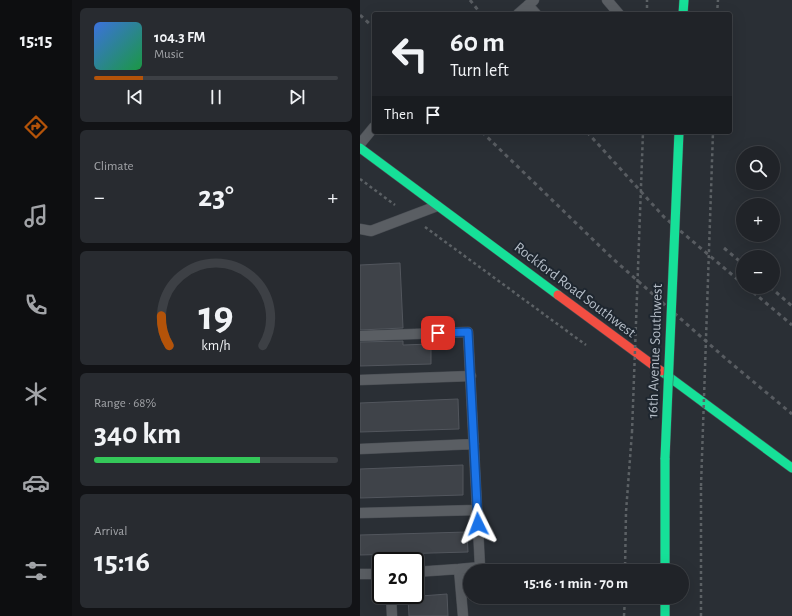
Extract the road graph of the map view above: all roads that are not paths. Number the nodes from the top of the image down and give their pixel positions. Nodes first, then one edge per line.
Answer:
1 (607, 0) edge
2 (684, 0) edge
3 (531, 2) edge
4 (520, 12) edge
5 (535, 12) edge
6 (617, 12) edge
7 (683, 12) edge
8 (372, 129) edge
9 (679, 134) edge
10 (360, 144) edge
11 (360, 148) edge
12 (438, 206) junction
13 (360, 230) edge
14 (360, 336) edge
15 (471, 376) junction
16 (360, 380) edge
17 (474, 444) junction
18 (360, 449) edge
19 (792, 468) edge
20 (477, 510) junction
21 (360, 513) edge
22 (665, 564) edge
23 (459, 569) junction
24 (424, 571) edge
25 (360, 574) edge
26 (372, 574) edge
27 (391, 604) edge
28 (665, 604) edge
29 (392, 616) edge
30 (463, 616) edge
31 (665, 616) edge

1 - 6 lane
2 - 7 street
3 - 4 lane
3 - 5 lane
8 - 10 lane
9 - 22 street, 16th Avenue Southwest, bridge
11 - 12 street, Rockford Road Southwest
12 - 13 lane
12 - 19 street, Rockford Road Southwest
14 - 15 lane
15 - 16 lane
15 - 17 lane
17 - 18 lane
17 - 20 lane
20 - 21 lane
20 - 23 lane
23 - 24 lane
23 - 30 lane
25 - 26 lane
27 - 29 lane
28 - 31 street

